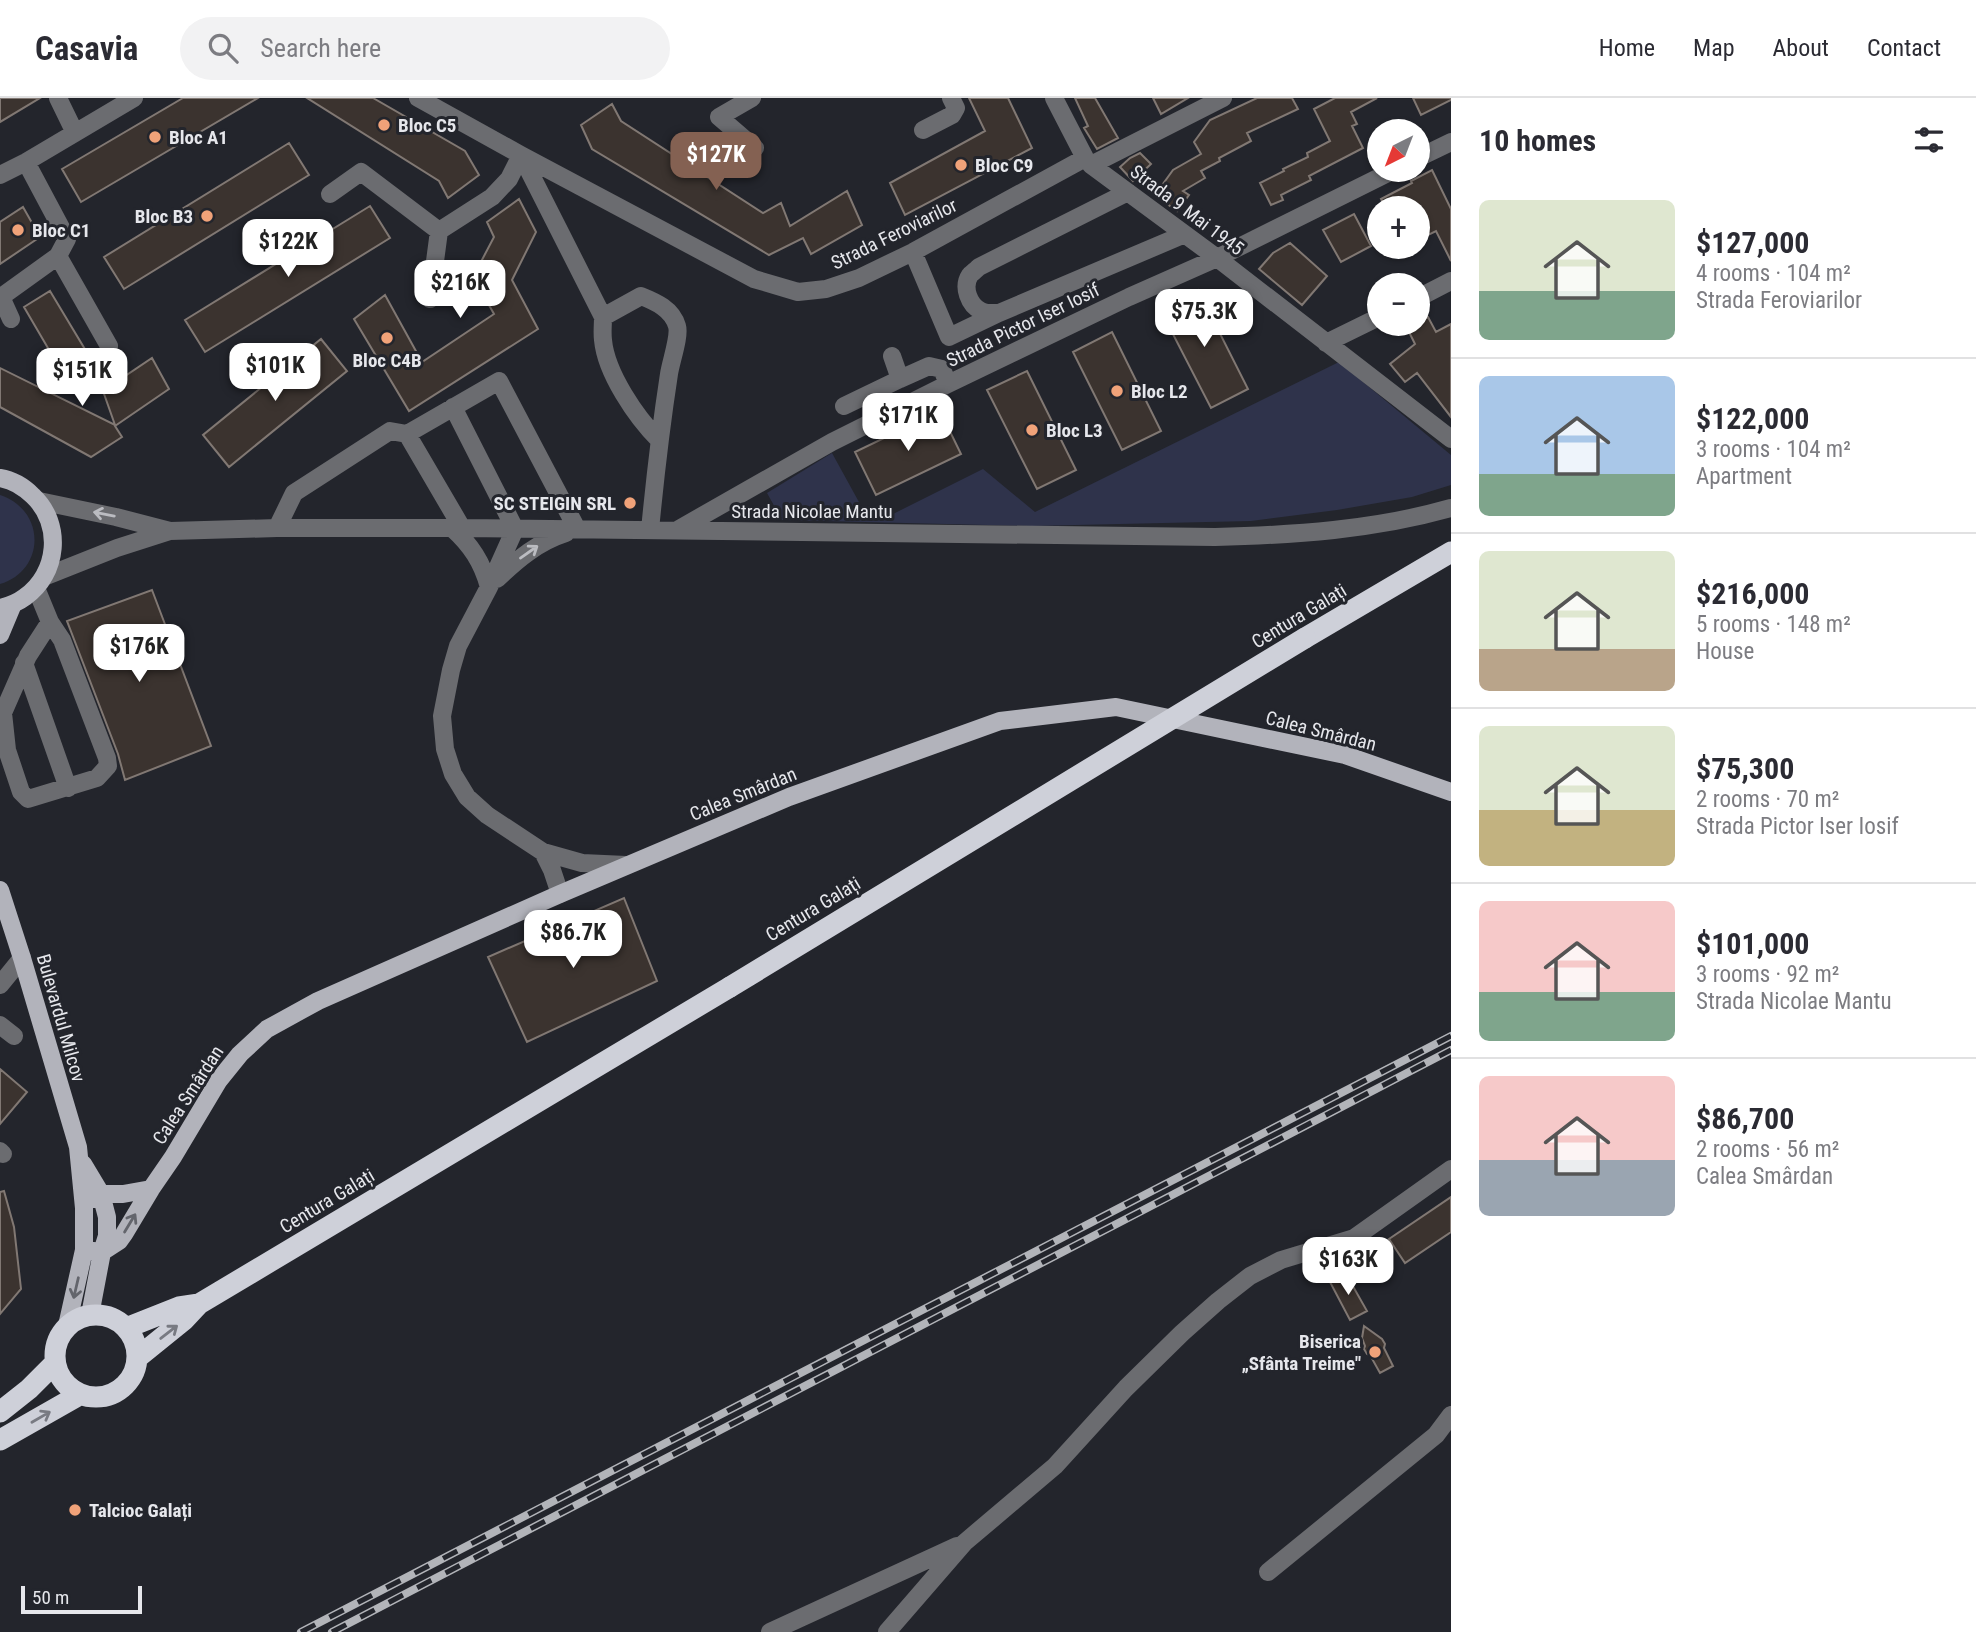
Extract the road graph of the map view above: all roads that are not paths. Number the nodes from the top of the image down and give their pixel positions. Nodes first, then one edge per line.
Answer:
1 (58, 98) edge
2 (134, 98) edge
3 (418, 98) edge
4 (752, 98) edge
5 (951, 98) edge
6 (1054, 98) edge
7 (1223, 98) edge
8 (923, 130) dead end
9 (75, 133) junction
10 (1451, 142) edge
11 (755, 148) dead end
12 (1430, 152) edge
13 (521, 155) junction
14 (1088, 161) junction
15 (26, 162) junction
16 (0, 175) edge
17 (1370, 182) edge
18 (1128, 192) junction
19 (330, 194) dead end
20 (439, 231) junction
21 (1185, 234) junction
22 (913, 252) junction
23 (58, 256) junction
24 (1217, 258) junction
25 (1451, 281) edge
26 (1430, 292) edge
27 (429, 299) dead end
28 (999, 313) junction
29 (603, 317) junction
30 (11, 318) dead end
31 (1367, 323) edge
32 (1326, 344) junction
33 (109, 346) dead end
34 (892, 356) dead end
35 (900, 379) junction
36 (948, 384) junction
37 (844, 406) dead end
38 (453, 407) junction
39 (407, 434) junction
40 (1451, 439) edge
41 (659, 440) junction
42 (0, 478) edge
43 (38, 501) junction
44 (1451, 508) edge
45 (277, 528) junction
46 (457, 528) junction
47 (515, 528) junction
48 (577, 529) junction
49 (650, 530) junction
50 (676, 530) junction
51 (170, 531) junction
52 (1451, 552) edge
53 (40, 582) junction
54 (489, 587) junction
55 (7, 606) edge
56 (50, 622) junction
57 (0, 635) edge
58 (24, 663) junction
59 (68, 788) junction
60 (1451, 792) edge
61 (543, 852) junction
62 (626, 865) junction
63 (0, 890) edge
64 (560, 894) junction
65 (22, 958) junction
66 (0, 985) edge
67 (79, 1158) junction
68 (1451, 1169) edge
69 (151, 1189) junction
70 (101, 1194) junction
71 (84, 1208) junction
72 (96, 1253) junction
73 (199, 1304) junction
74 (90, 1315) junction
75 (67, 1326) junction
76 (126, 1328) junction
77 (137, 1357) junction
78 (55, 1363) junction
79 (81, 1394) junction
80 (0, 1412) edge
81 (1451, 1415) edge
82 (0, 1440) edge
83 (964, 1543) junction
84 (1268, 1572) dead end
85 (770, 1632) edge
86 (887, 1632) edge

1 - 9 street
2 - 9 street
3 - 13 street, Strada Feroviarilor
4 - 11 street
5 - 8 street
6 - 14 street, Strada 9 Mai 1945
7 - 14 street, Strada Feroviarilor
9 - 15 street
10 - 12 street
13 - 20 street
13 - 22 street, Strada Feroviarilor
13 - 29 street
14 - 18 street, Strada 9 Mai 1945
14 - 22 street, Strada Feroviarilor
15 - 16 street
15 - 23 street
17 - 24 street, Strada Pictor Iser Iosif
18 - 21 street, Strada 9 Mai 1945
18 - 28 street
19 - 20 street
20 - 27 street
21 - 24 street, Strada 9 Mai 1945
21 - 28 street
22 - 28 street
23 - 30 street
23 - 33 street
24 - 32 street, Strada 9 Mai 1945
24 - 36 street, Strada Pictor Iser Iosif
25 - 26 street
29 - 41 street
29 - 41 street
31 - 32 street
32 - 40 street, Strada 9 Mai 1945
34 - 35 street
35 - 36 street
35 - 37 street
36 - 50 street, Strada Pictor Iser Iosif
38 - 39 street
38 - 47 street
38 - 48 street
39 - 45 street
39 - 46 street
41 - 49 street
42 - 43 main road
51 -> 43 street, Strada Nicolae Mantu
43 - 53 main road
44 - 50 street, Strada Nicolae Mantu
45 - 46 street, Strada Nicolae Mantu
45 - 51 street, Strada Nicolae Mantu
46 - 47 street, Strada Nicolae Mantu
46 - 54 street
47 - 48 street, Strada Nicolae Mantu
47 - 54 street
48 - 49 street, Strada Nicolae Mantu
54 -> 48 street
49 - 50 street, Strada Nicolae Mantu
51 - 53 street, Strada Nicolae Mantu
52 - 73 highway, Centura Galați, bridge
53 - 55 main road
53 - 56 street
54 - 61 street
55 - 57 main road
56 - 58 street
56 - 59 street
58 - 59 street
58 - 59 street
60 - 62 main road, Calea Smârdan
61 - 62 street
61 - 64 street
62 - 64 main road, Calea Smârdan
63 - 65 main road, Bulevardul Milcov
64 - 69 main road, Calea Smârdan
65 - 66 street
65 - 67 main road, Bulevardul Milcov
67 - 70 main road, Bulevardul Milcov
67 - 71 main road, Bulevardul Milcov
68 - 83 street
69 - 70 main road
72 -> 69 main road, Calea Smârdan
70 - 71 main road
70 - 72 main road
71 - 72 main road, Bulevardul Milcov
72 - 74 main road, Bulevardul Milcov
72 -> 75 main road, Bulevardul Milcov
73 - 76 highway, Centura Galați
77 -> 73 highway, Centura Galați
74 - 75 highway
74 - 76 highway
75 - 78 highway
76 - 77 highway
77 - 79 highway
78 - 79 highway
78 - 80 highway
82 -> 79 highway
81 - 84 street
83 - 85 street
83 - 86 street

